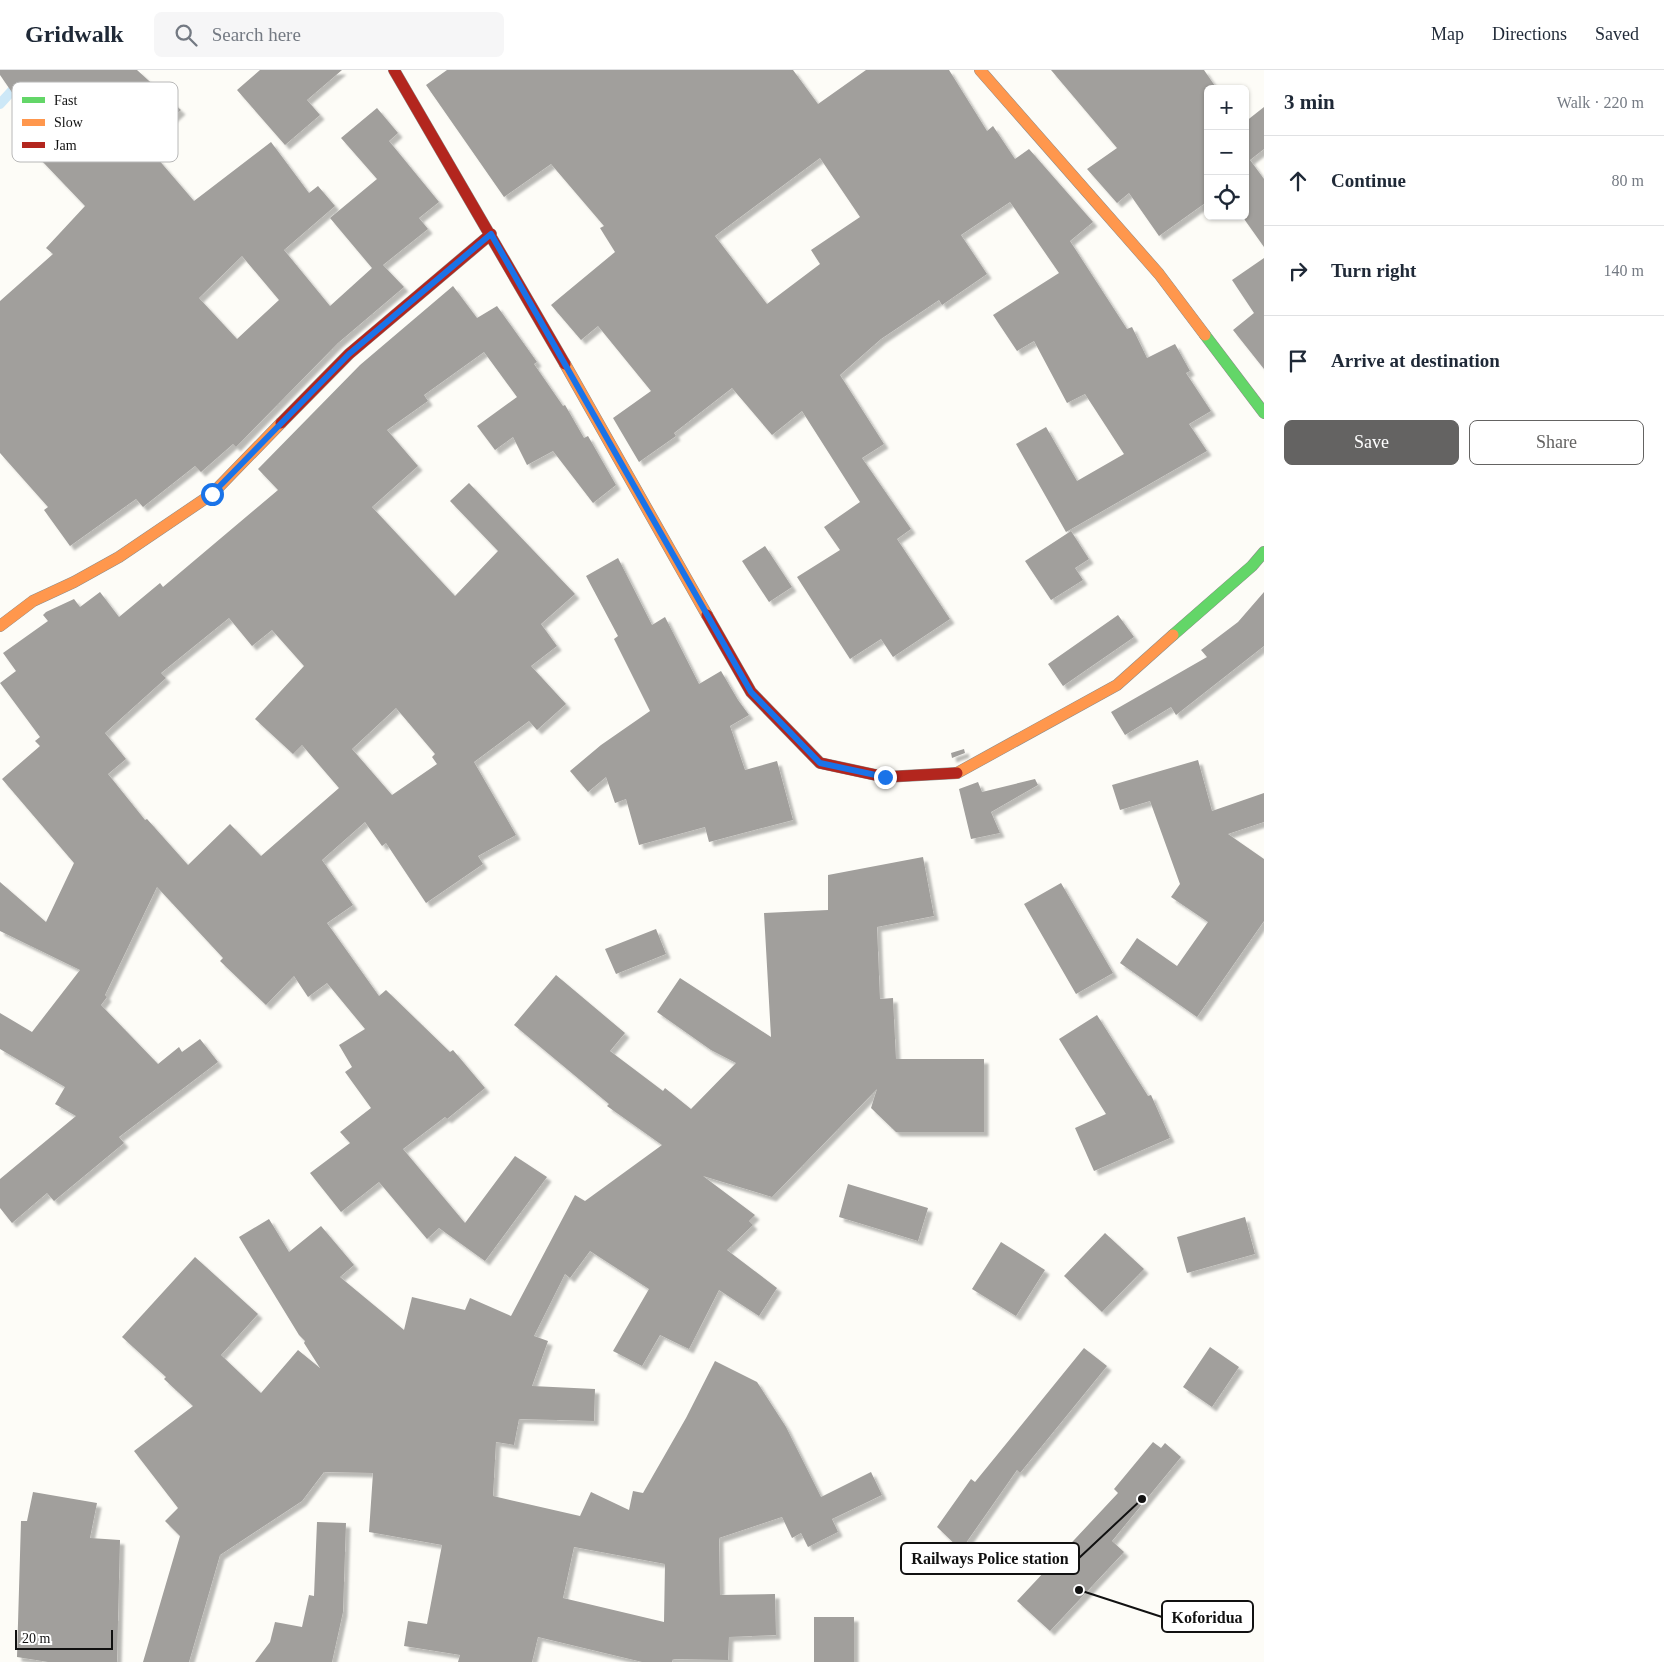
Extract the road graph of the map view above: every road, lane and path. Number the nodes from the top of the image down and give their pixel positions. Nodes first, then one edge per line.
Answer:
1 (394, 70) edge
2 (980, 70) edge
3 (491, 234) junction
4 (1264, 413) edge
5 (1264, 552) edge
6 (0, 626) edge

1 - 3 street
2 - 4 street
3 - 5 street
3 - 6 street

